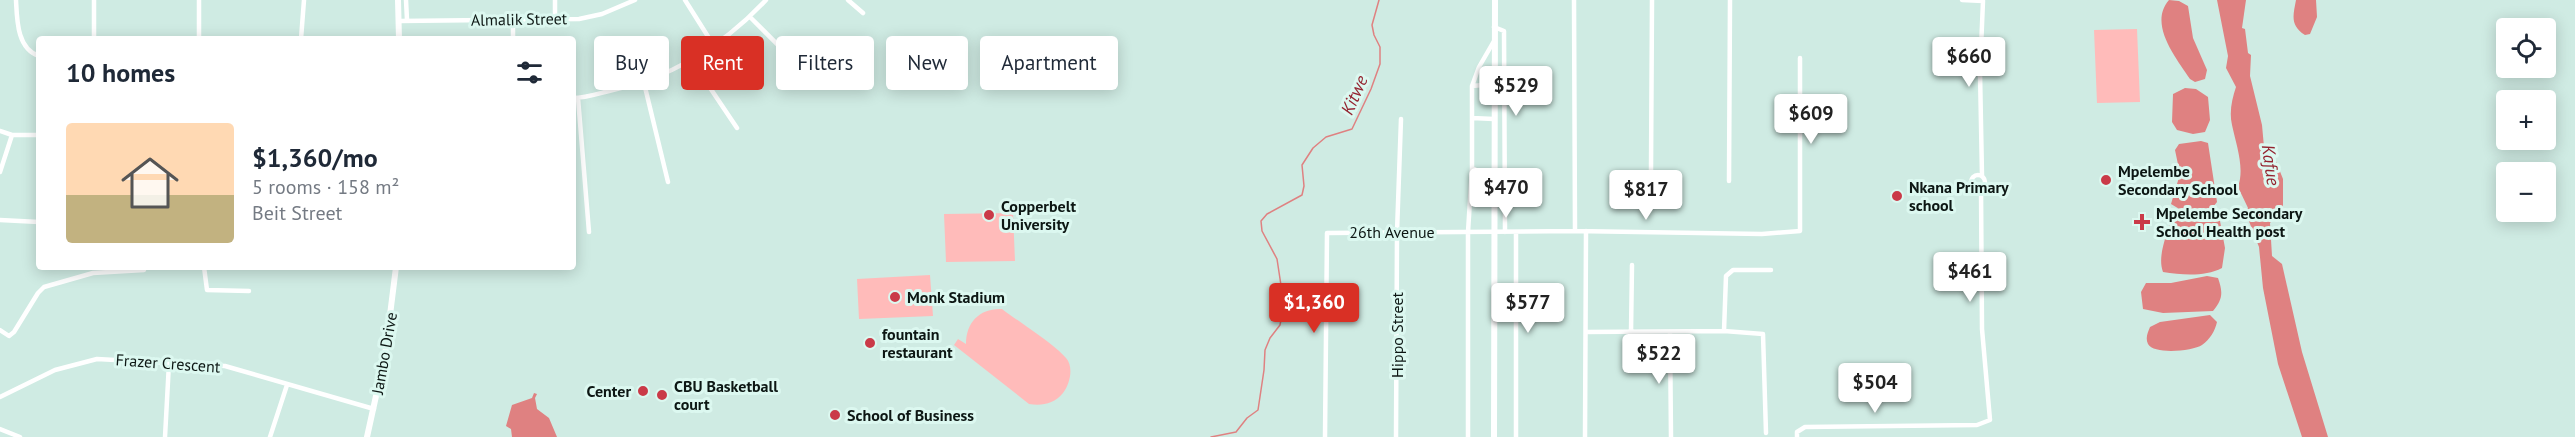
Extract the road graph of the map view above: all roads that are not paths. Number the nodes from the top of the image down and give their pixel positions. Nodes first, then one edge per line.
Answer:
1 (16, 0) edge
2 (94, 0) edge
3 (200, 0) edge
4 (304, 0) edge
5 (398, 0) edge
6 (406, 0) edge
7 (555, 0) edge
8 (635, 0) edge
9 (685, 0) edge
10 (766, 0) edge
11 (848, 0) edge
12 (1495, 0) edge
13 (1574, 0) edge
14 (1652, 0) edge
15 (1730, 0) edge
16 (1962, 0) edge
17 (1983, 1) edge
18 (864, 14) dead end
19 (750, 17) junction
20 (555, 18) junction
21 (407, 20) junction
22 (513, 20) junction
23 (399, 21) junction
24 (1494, 27) junction
25 (94, 36) edge
26 (199, 36) edge
27 (301, 36) edge
28 (399, 36) edge
29 (513, 36) edge
30 (708, 36) edge
31 (726, 36) edge
32 (1494, 41) junction
33 (776, 43) edge
34 (36, 54) edge
35 (1800, 58) dead end
36 (1494, 84) junction
37 (1472, 86) junction
38 (612, 90) edge
39 (646, 90) edge
40 (711, 90) edge
41 (576, 98) edge
42 (576, 108) edge
43 (1472, 117) junction
44 (1401, 119) dead end
45 (1494, 119) junction
46 (737, 128) dead end
47 (0, 131) edge
48 (12, 135) junction
49 (36, 135) edge
50 (1472, 168) junction
51 (1651, 171) dead end
52 (0, 172) edge
53 (1982, 176) junction
54 (1729, 181) dead end
55 (668, 182) dead end
56 (1981, 188) junction
57 (1494, 196) junction
58 (0, 220) edge
59 (36, 222) edge
60 (1575, 231) junction
61 (1586, 231) junction
62 (589, 232) dead end
63 (1397, 232) junction
64 (1468, 232) junction
65 (1494, 232) junction
66 (1506, 232) junction
67 (1516, 232) junction
68 (1632, 266) dead end
69 (92, 270) edge
70 (144, 270) dead end
71 (204, 270) edge
72 (396, 270) edge
73 (1771, 270) dead end
74 (93, 273) junction
75 (249, 291) dead end
76 (0, 330) edge
77 (1724, 331) junction
78 (1586, 332) junction
79 (1632, 332) junction
80 (1670, 332) junction
81 (169, 363) junction
82 (287, 385) junction
83 (0, 397) edge
84 (374, 409) junction
85 (0, 429) edge
86 (1766, 433) dead end
87 (20, 437) edge
88 (165, 437) edge
89 (270, 437) edge
90 (367, 437) edge
91 (1325, 437) edge
92 (1396, 437) edge
93 (1468, 437) edge
94 (1494, 437) edge
95 (1516, 437) edge
96 (1585, 437) edge
97 (1671, 437) edge
98 (1797, 437) edge

1 - 34 street
2 - 25 street
3 - 26 street
4 - 27 street
5 - 23 street
6 - 21 street
7 - 20 street
8 - 20 street, Almalik Street
9 - 30 street
10 - 19 street
11 - 18 street
12 - 24 street
13 - 60 street
14 - 51 street
15 - 54 street
16 - 17 street
17 - 53 street
19 - 31 street
19 - 33 street
20 - 22 street, Almalik Street
21 - 22 street, Almalik Street
21 - 23 street, Almalik Street
22 - 29 street
23 - 28 street
24 - 32 street
24 - 66 street
32 - 36 street
32 - 37 street
35 - 61 street, 26th Avenue
36 - 37 street
36 - 45 street
37 - 43 street
38 - 41 street
39 - 55 street
40 - 46 street
42 - 62 street
43 - 45 street
43 - 50 street
44 - 63 street, Hippo Street
45 - 57 street
47 - 48 street
48 - 49 street
48 - 52 street
50 - 57 street
50 - 64 street
53 - 56 street
53 - 56 street
56 - 98 street
57 - 65 street
58 - 59 street
60 - 61 street, 26th Avenue
60 - 67 street, 26th Avenue
61 - 78 street
63 - 64 street, 26th Avenue
63 - 91 street, 26th Avenue
63 - 92 street, Hippo Street
64 - 65 street, 26th Avenue
64 - 93 street
65 - 66 street, 26th Avenue
65 - 94 street
66 - 67 street, 26th Avenue
67 - 95 street
68 - 79 street
69 - 74 street
70 - 74 street
71 - 75 street
72 - 84 street, Jambo Drive
73 - 77 street
74 - 76 street
77 - 80 street
77 - 86 street
78 - 79 street
78 - 96 street
79 - 80 street
80 - 97 street
81 - 82 street, Frazer Crescent
81 - 83 street, Frazer Crescent
81 - 88 street
82 - 84 street, Frazer Crescent
82 - 89 street
84 - 90 street, Jambo Drive
85 - 87 street

